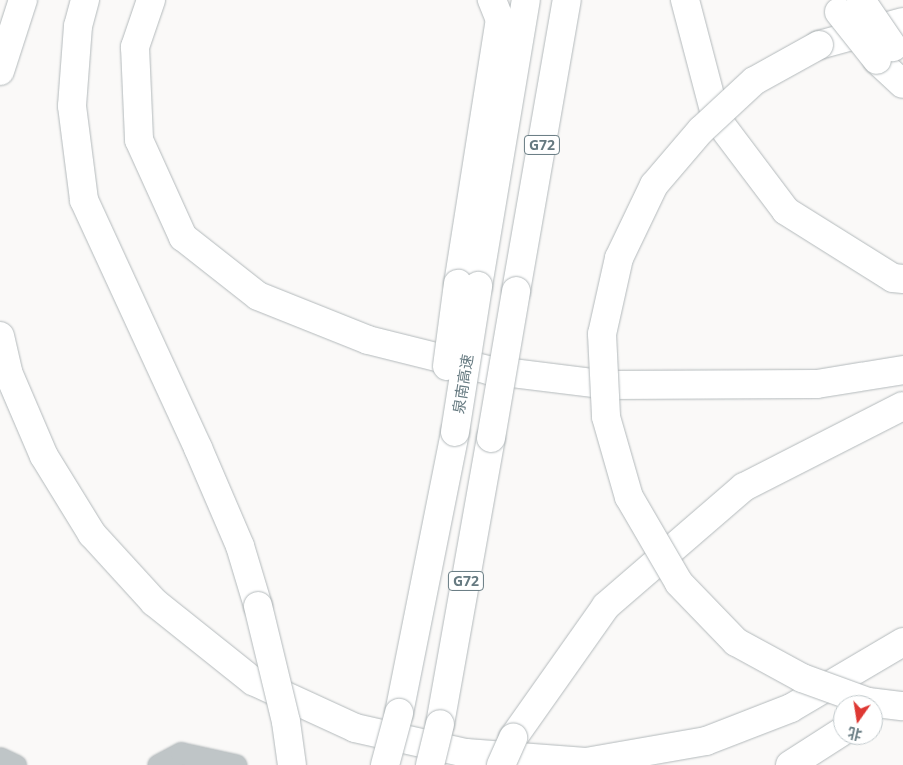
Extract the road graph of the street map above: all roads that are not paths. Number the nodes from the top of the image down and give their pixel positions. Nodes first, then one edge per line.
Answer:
1 (22, 0) edge
2 (85, 0) edge
3 (151, 0) edge
4 (168, 0) edge
5 (492, 0) edge
6 (526, 0) edge
7 (567, 0) edge
8 (685, 0) edge
9 (843, 4) edge
10 (903, 22) edge
11 (891, 56) edge
12 (0, 71) edge
13 (903, 84) edge
14 (903, 280) edge
15 (468, 285) junction
16 (0, 336) edge
17 (903, 354) edge
18 (903, 370) edge
19 (903, 406) edge
20 (903, 642) edge
21 (903, 692) edge
22 (883, 705) edge
23 (903, 706) edge
24 (833, 737) edge
25 (0, 758) edge
26 (15, 765) edge
27 (158, 765) edge
28 (236, 765) edge
29 (292, 765) edge
30 (385, 765) edge
31 (430, 765) edge
32 (501, 765) edge
33 (790, 765) edge

1 - 12 highway
2 - 29 highway, bridge
3 - 18 highway
4 - 17 highway
5 - 15 highway
6 - 15 highway, 泉南高速 / G72
7 - 31 highway, G72, bridge
8 - 14 highway
9 - 11 highway, bridge
10 - 23 highway, bridge
11 - 13 highway
15 - 30 highway, 泉南高速 / G72, bridge
16 - 20 highway
19 - 32 highway, bridge
21 - 22 highway
24 - 33 highway
25 - 26 street
27 - 28 street

